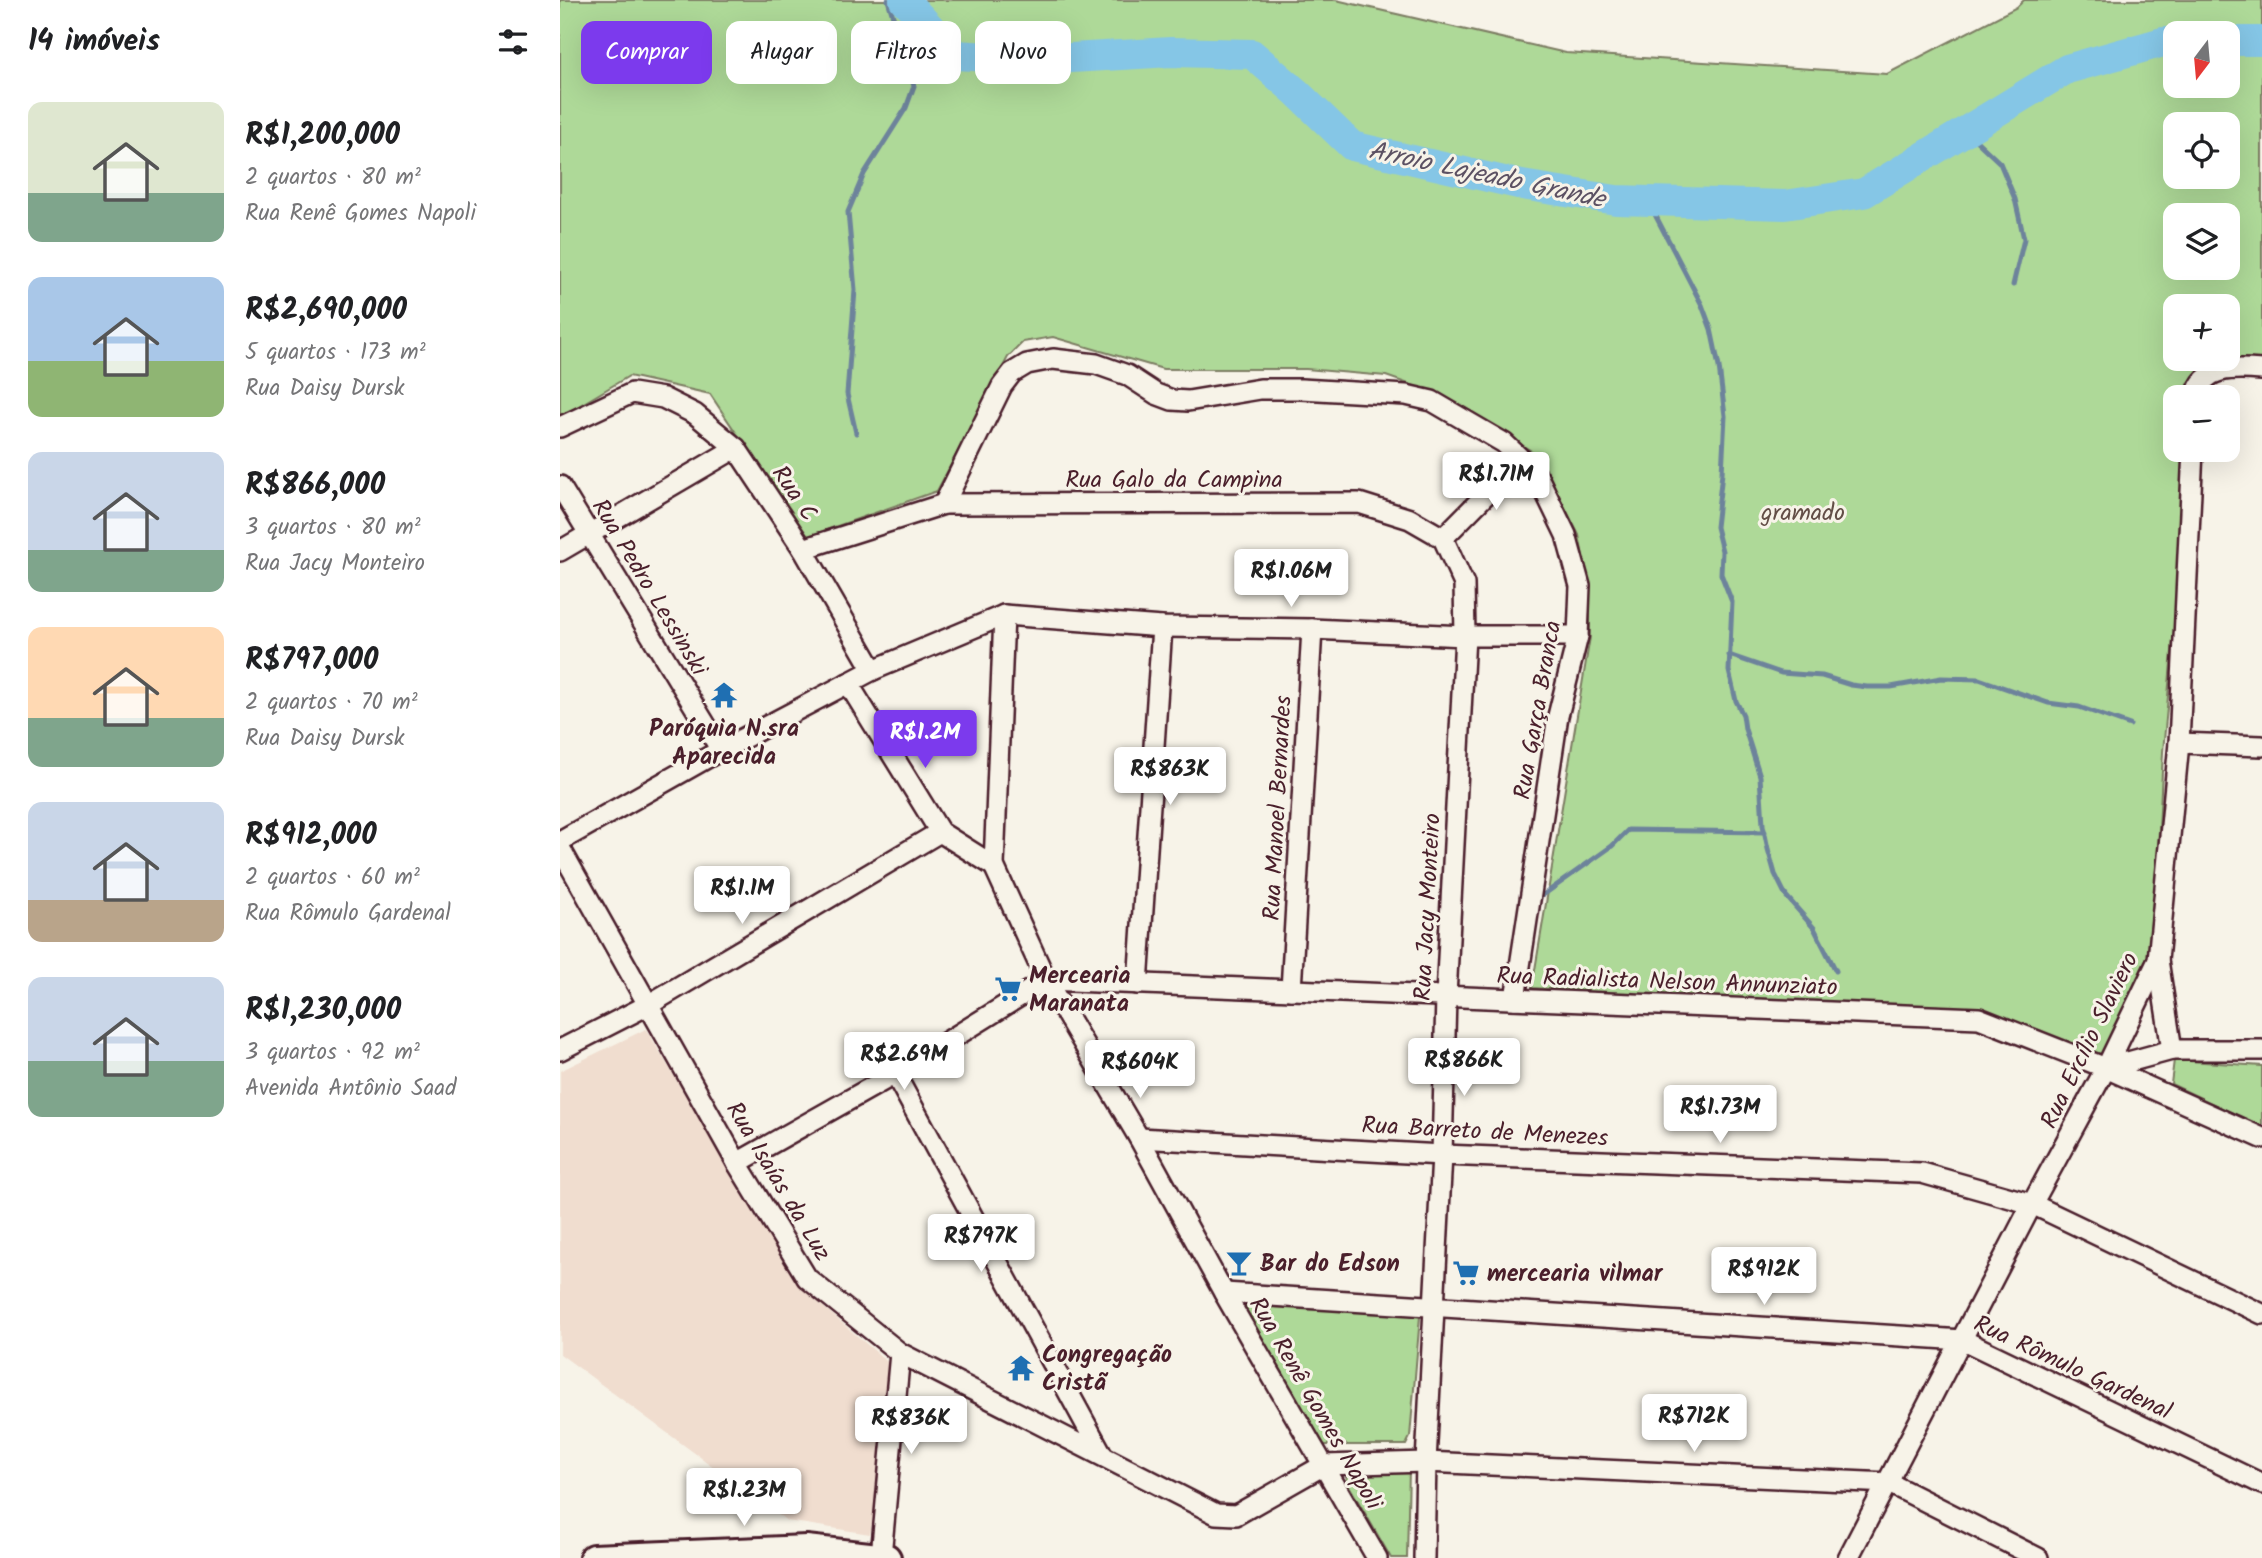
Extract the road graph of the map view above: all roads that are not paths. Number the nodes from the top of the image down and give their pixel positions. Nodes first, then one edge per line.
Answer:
1 (2262, 370) edge
2 (2200, 385) edge
3 (560, 427) edge
4 (736, 448) junction
5 (1521, 459) junction
6 (2192, 462) edge
7 (560, 486) edge
8 (944, 504) junction
9 (589, 534) junction
10 (1443, 538) junction
11 (803, 549) junction
12 (560, 551) edge
13 (1004, 615) junction
14 (1162, 627) junction
15 (1312, 629) junction
16 (1465, 636) junction
17 (1578, 636) junction
18 (873, 670) junction
19 (848, 683) junction
20 (2179, 743) junction
21 (2262, 746) edge
22 (721, 750) junction
23 (940, 832) junction
24 (560, 841) edge
25 (560, 848) edge
26 (994, 866) junction
27 (2158, 960) junction
28 (1046, 981) junction
29 (1138, 984) junction
30 (1291, 990) junction
31 (1446, 996) junction
32 (1515, 999) junction
33 (648, 1005) junction
34 (560, 1050) edge
35 (2172, 1050) junction
36 (2262, 1050) edge
37 (2106, 1068) junction
38 (895, 1074) junction
39 (1139, 1138) junction
40 (2262, 1138) edge
41 (1442, 1154) junction
42 (737, 1163) junction
43 (2032, 1204) junction
44 (1224, 1293) junction
45 (1435, 1306) junction
46 (2262, 1314) edge
47 (1963, 1340) junction
48 (900, 1353) junction
49 (1102, 1454) junction
50 (1426, 1462) junction
51 (1324, 1465) junction
52 (1889, 1483) junction
53 (2262, 1484) edge
54 (783, 1554) edge
55 (692, 1556) edge
56 (727, 1556) edge
57 (2029, 1556) edge
58 (628, 1557) edge
59 (884, 1557) edge
60 (593, 1558) edge
61 (1377, 1558) edge
62 (1424, 1558) edge
63 (1849, 1558) edge

1 - 2 street
3 - 4 street, Rua C
4 - 9 street
4 - 11 street, Rua C
5 - 8 street, Rua Garça Branca
5 - 10 street
5 - 17 street, Rua Garça Branca
6 - 20 street, Rua Ercílio Slaviero
7 - 9 street, Rua Pedro Lessinski
8 - 10 street, Rua Galo da Campina
8 - 11 street, Rua Galo da Campina
9 - 12 street
9 - 22 street, Rua Pedro Lessinski
10 - 16 street
11 - 18 street, Rua C
13 - 14 street
13 - 18 street
13 - 26 street, Rua Renê Gomes Napoli
14 - 15 street
14 - 29 street
15 - 16 street
15 - 30 street, Rua Manoel Bernardes
16 - 17 street
16 - 31 street, Rua Jacy Monteiro
17 - 32 street, Rua Garça Branca
18 - 19 street
19 - 22 street
19 - 23 street
20 - 21 street
20 - 27 street, Rua Ercílio Slaviero
22 - 24 street
23 - 26 street
23 - 33 street
25 - 33 street, Rua Isaías da Luz
26 - 28 street, Rua Renê Gomes Napoli
27 - 35 street
27 - 37 street, Rua Ercílio Slaviero
28 - 29 street, Rua Radialista Nelson Annunziato
28 - 38 street
28 - 39 street, Rua Renê Gomes Napoli
29 - 30 street, Rua Radialista Nelson Annunziato
30 - 31 street, Rua Radialista Nelson Annunziato
31 - 32 street, Rua Radialista Nelson Annunziato
31 - 41 street, Rua Jacy Monteiro
32 - 37 street, Rua Radialista Nelson Annunziato
33 - 34 street
33 - 42 street, Rua Isaías da Luz
35 - 36 street
35 - 37 street
37 - 40 street, Rua Radialista Nelson Annunziato
37 - 43 street, Rua Ercílio Slaviero
38 - 42 street
38 - 49 street
39 - 41 street, Rua Barreto de Menezes
39 - 44 street, Rua Renê Gomes Napoli
41 - 43 street, Rua Barreto de Menezes
41 - 45 street, Rua Jacy Monteiro
42 - 48 street, Rua Isaías da Luz
43 - 46 street, Rua Barreto de Menezes
43 - 47 street, Rua Ercílio Slaviero
44 - 45 street, Rua Rômulo Gardenal
44 - 51 street, Rua Renê Gomes Napoli
45 - 47 street, Rua Rômulo Gardenal
45 - 50 street, Rua Jacy Monteiro
47 - 52 street, Rua Ercílio Slaviero
47 - 53 street, Rua Rômulo Gardenal
48 - 49 street, Rua Isaías da Luz
48 - 59 street
49 - 51 street, Rua Isaías da Luz
50 - 51 street
50 - 52 street
50 - 62 street, Rua Jacy Monteiro
51 - 61 street, Rua Renê Gomes Napoli
52 - 57 street
52 - 63 street, Rua Ercílio Slaviero
54 - 56 main road
54 - 59 main road
55 - 56 main road
55 - 58 main road
58 - 60 main road

